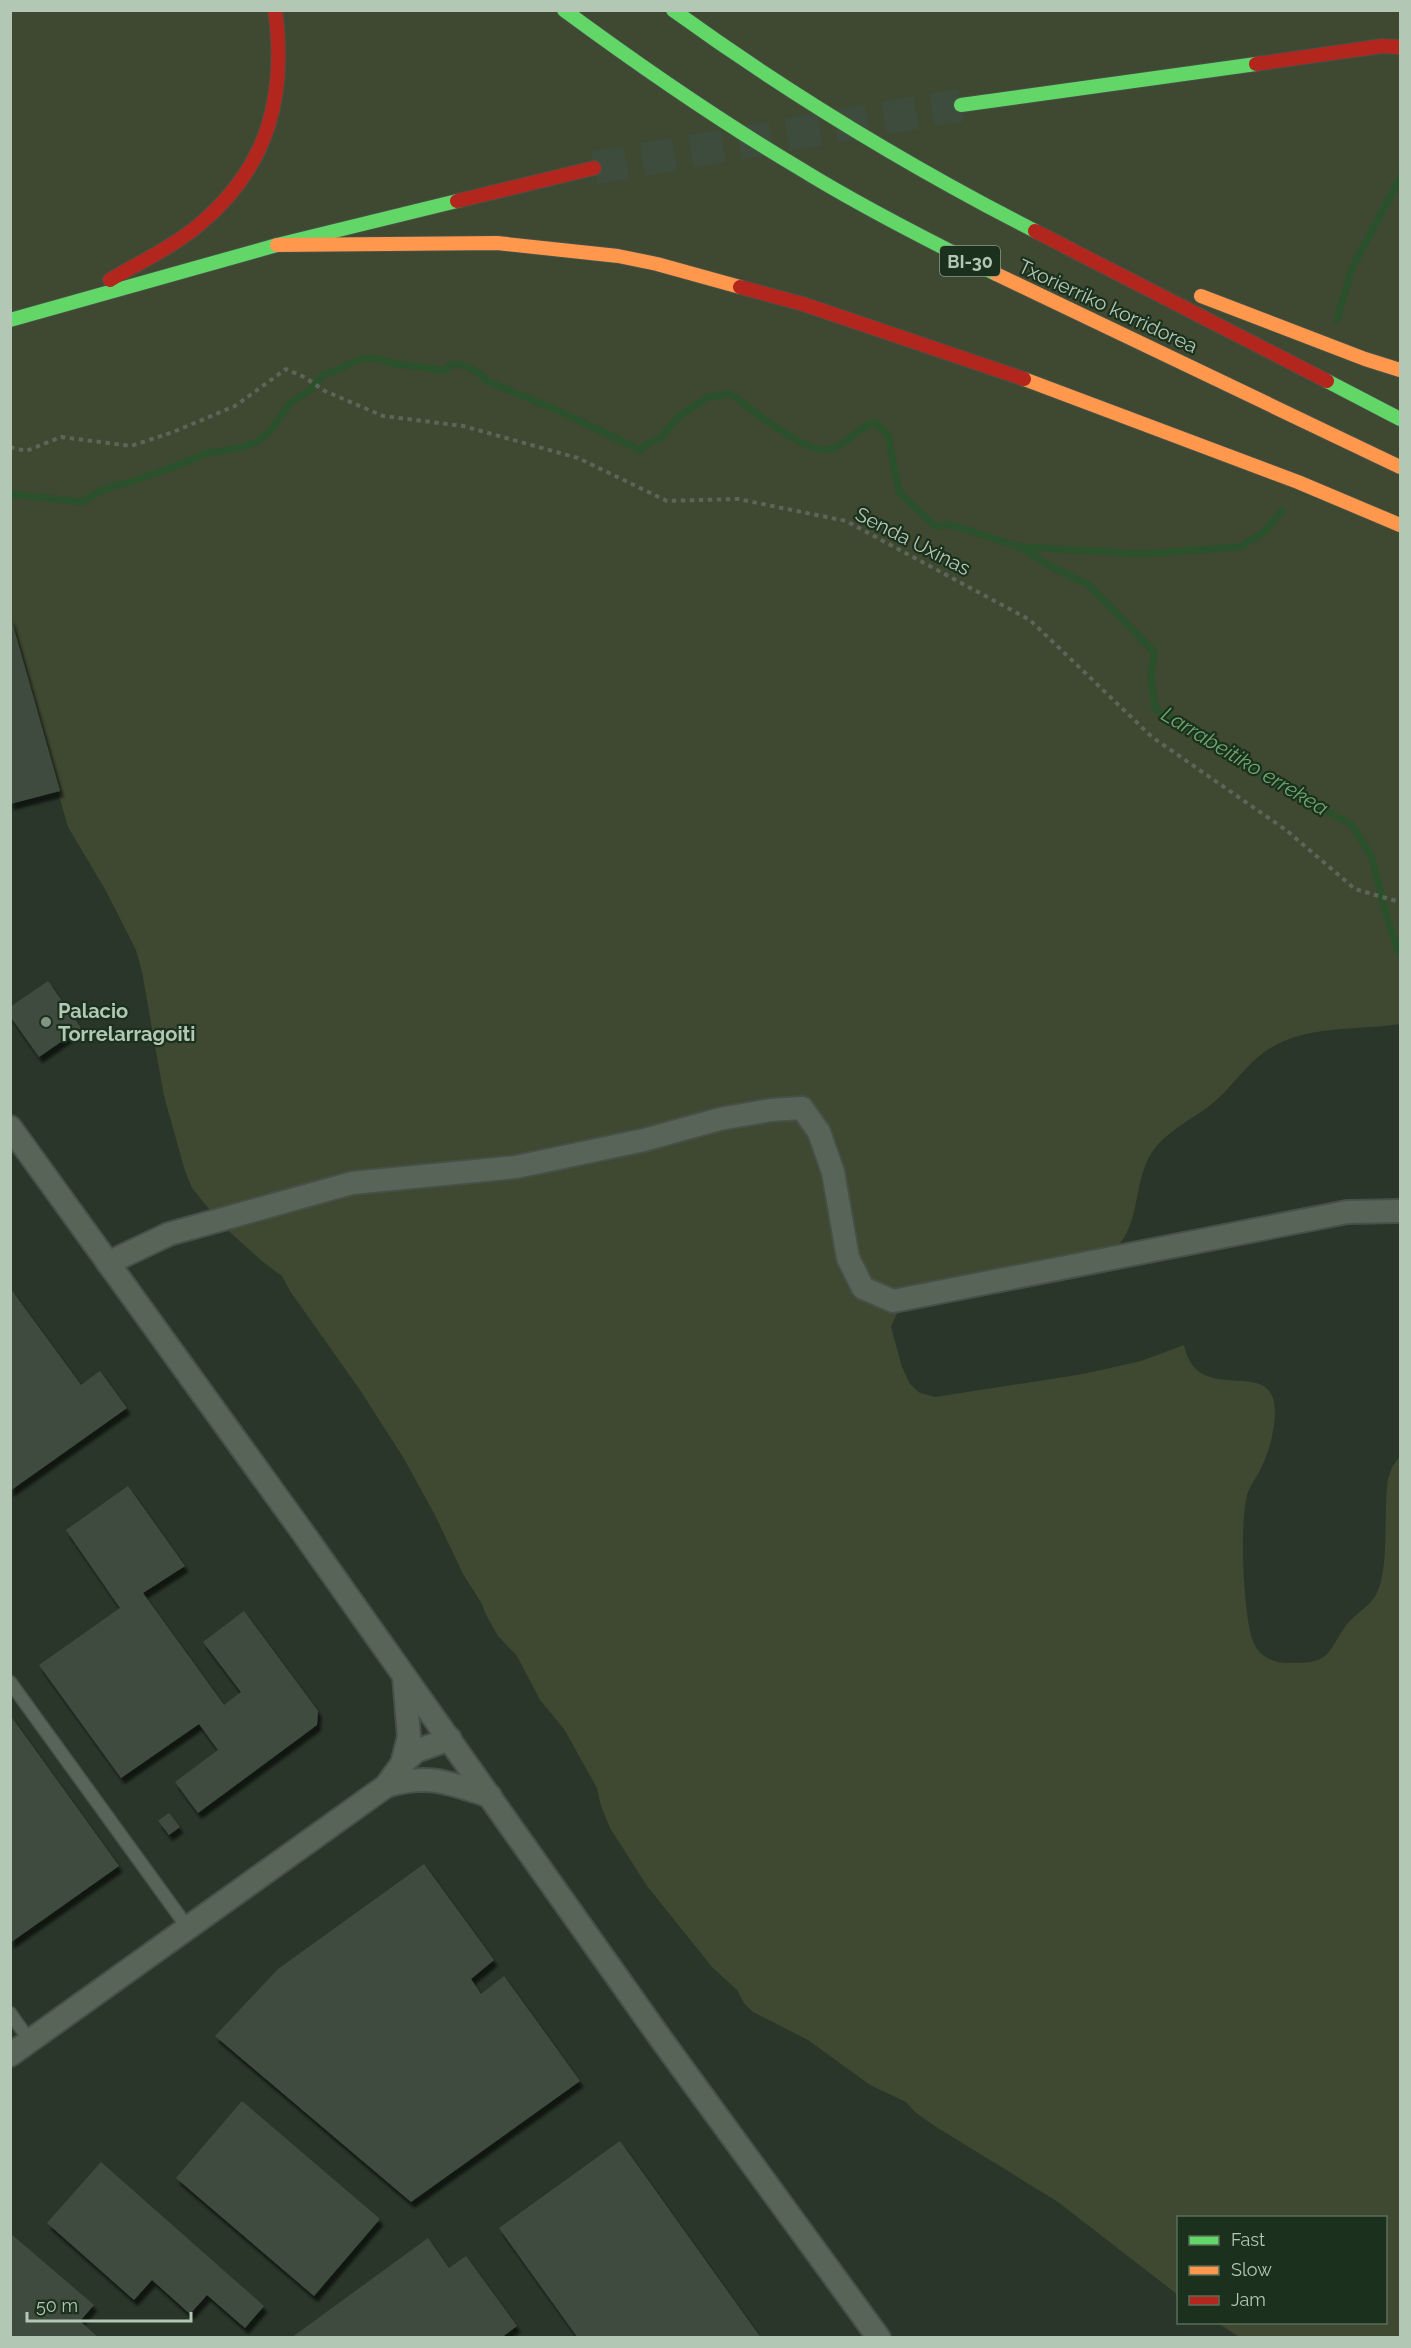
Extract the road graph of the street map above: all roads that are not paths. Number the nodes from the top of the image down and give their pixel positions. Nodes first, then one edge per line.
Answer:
1 (274, 10) edge
2 (564, 10) edge
3 (673, 10) edge
4 (1401, 46) edge
5 (961, 105) tunnel mouth
6 (594, 168) tunnel mouth
7 (1042, 235) junction
8 (277, 245) junction
9 (1165, 282) dead end
10 (1187, 291) dead end
11 (75, 301) junction
12 (10, 320) edge
13 (1401, 370) edge
14 (1401, 419) edge
15 (1401, 467) edge
16 (1401, 525) edge
17 (10, 1127) edge
18 (1401, 1211) edge
19 (108, 1263) junction
20 (404, 1676) junction
21 (10, 1682) edge
22 (450, 1739) junction
23 (411, 1771) junction
24 (490, 1796) junction
25 (188, 1928) junction
26 (10, 2013) edge
27 (30, 2041) junction
28 (10, 2055) edge
29 (879, 2337) edge

1 - 11 highway
2 - 15 highway, Txorierriko korridorea / BI-30
3 - 7 highway, Txorierriko korridorea
4 - 5 highway
6 - 8 highway
7 - 9 highway
7 - 14 highway, Txorierriko korridorea
8 - 11 highway
8 - 16 highway
10 - 13 highway
11 - 12 highway
17 - 19 street
18 - 19 street
19 - 20 street
20 - 22 street
20 - 23 street
21 - 25 lane
22 - 23 street
22 - 24 street
23 - 24 street
23 - 25 street
24 - 29 street
25 - 27 street
26 - 27 lane
27 - 28 street

